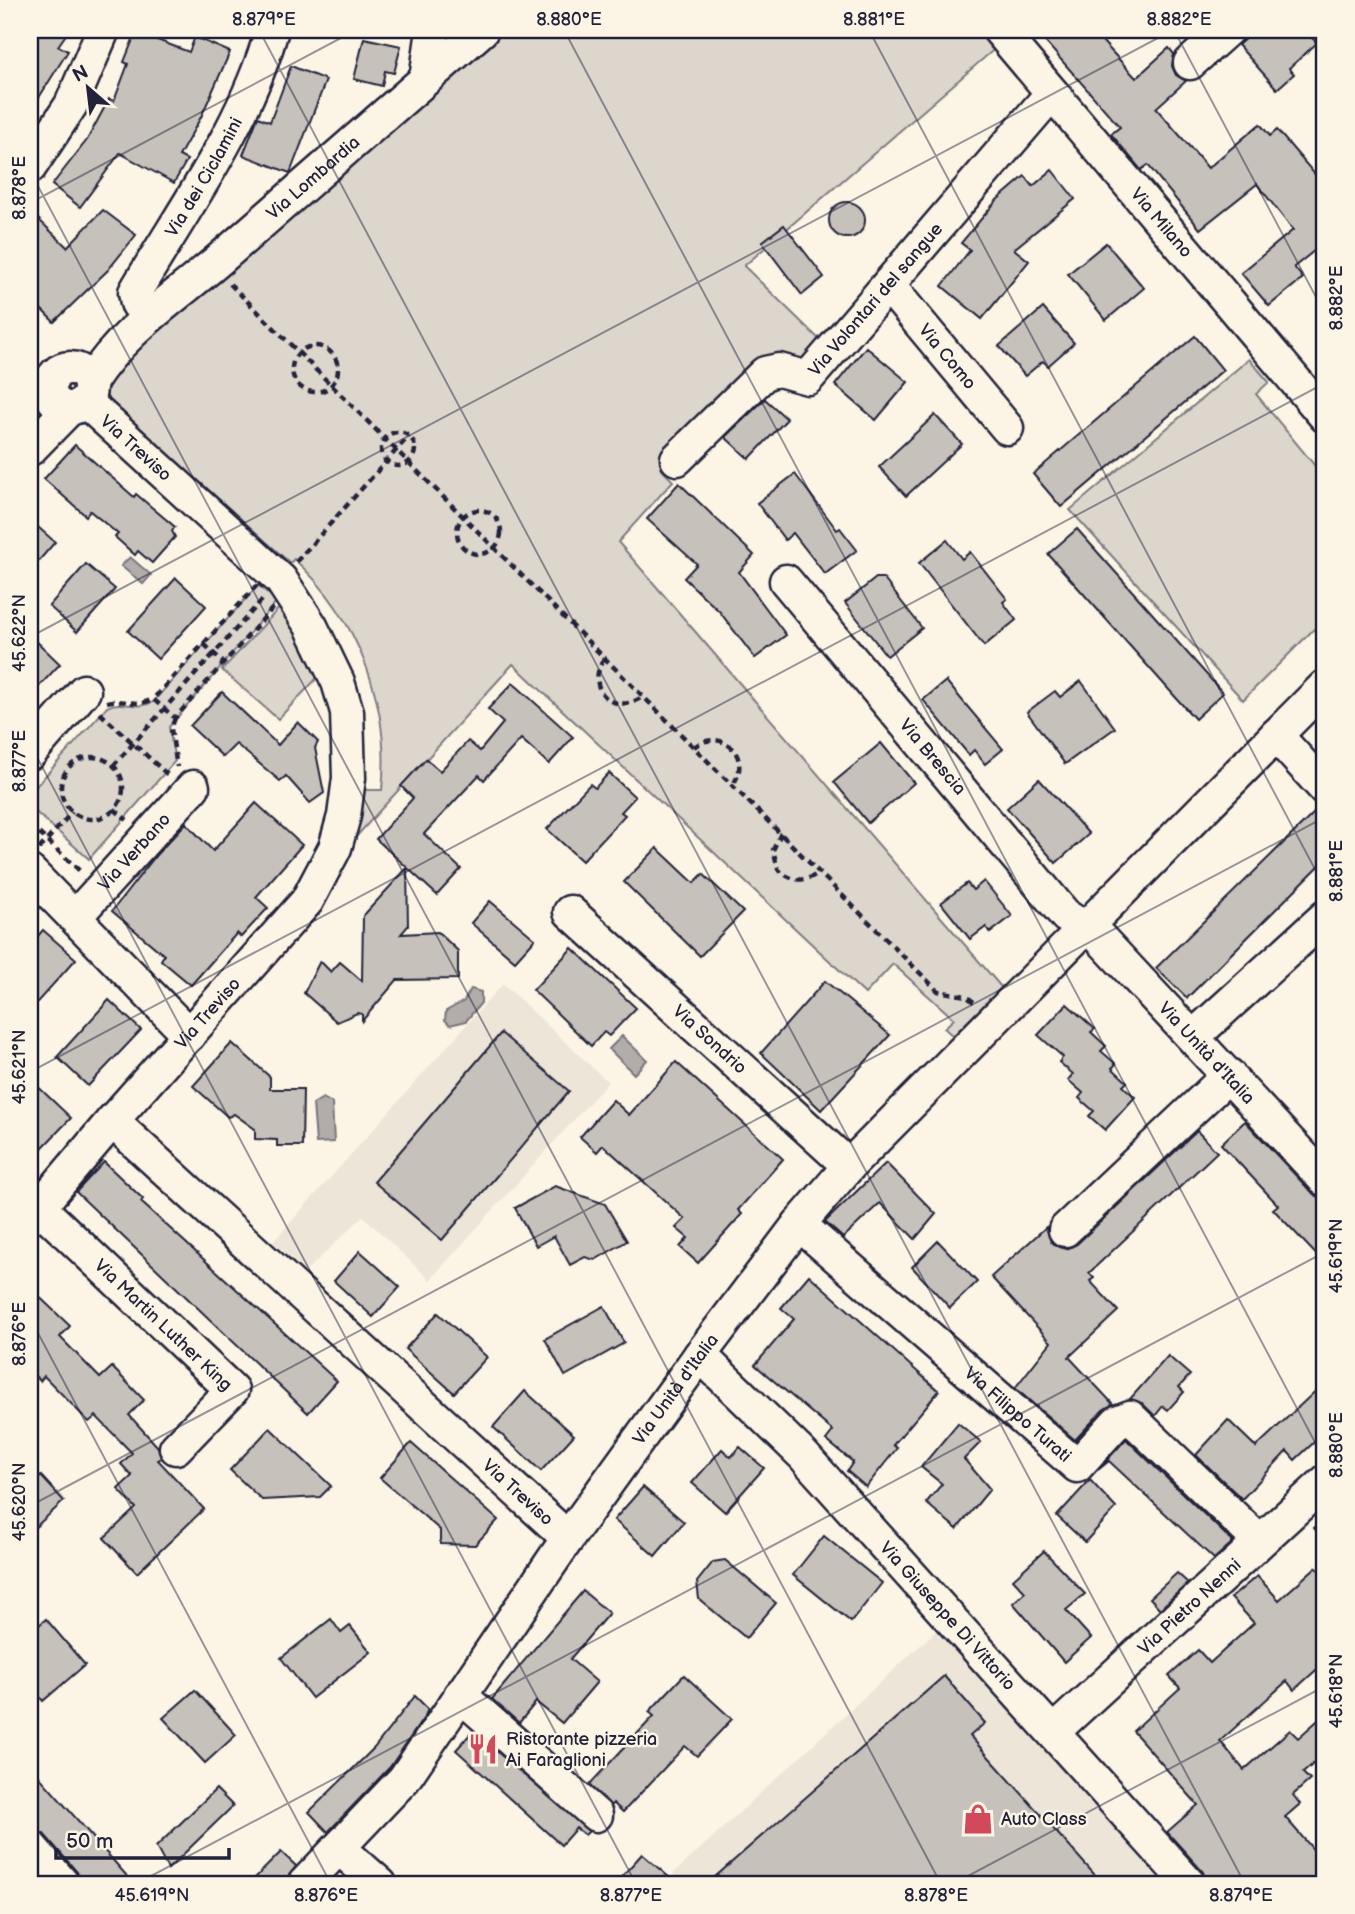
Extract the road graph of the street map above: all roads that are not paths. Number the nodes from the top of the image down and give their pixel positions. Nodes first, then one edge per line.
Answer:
1 (103, 30) edge
2 (272, 30) edge
3 (433, 30) edge
4 (482, 30) edge
5 (999, 30) edge
6 (1227, 30) edge
7 (1190, 62) dead end
8 (426, 79) junction
9 (1052, 93) junction
10 (30, 167) edge
11 (888, 285) junction
12 (144, 320) junction
13 (48, 380) edge
14 (82, 397) junction
15 (1325, 416) edge
16 (1007, 428) dead end
17 (30, 449) edge
18 (677, 459) dead end
19 (786, 580) dead end
20 (1325, 686) edge
21 (90, 701) road end
22 (1276, 735) junction
23 (30, 753) edge
24 (182, 782) road end
25 (1325, 789) edge
26 (34, 875) edge
27 (570, 912) dead end
28 (1325, 917) edge
29 (75, 918) junction
30 (1086, 928) junction
31 (189, 1035) junction
32 (1193, 1037) junction
33 (1229, 1076) junction
34 (112, 1121) junction
35 (849, 1166) junction
36 (1325, 1180) edge
37 (34, 1212) edge
38 (799, 1224) junction
39 (1065, 1230) dead end
40 (700, 1355) junction
41 (176, 1448) dead end
42 (1325, 1482) edge
43 (568, 1538) junction
44 (1259, 1541) junction
45 (460, 1695) junction
46 (1054, 1731) junction
47 (596, 1815) dead end
48 (30, 1846) edge
49 (339, 1848) junction
50 (63, 1884) edge
51 (304, 1884) edge
52 (380, 1884) edge
53 (1189, 1884) edge

1 - 10 street
2 - 12 street, Via dei Ciclamini
3 - 8 street
4 - 8 street, Via Lombardia
5 - 9 street, Via Milano
6 - 7 street
8 - 12 street, Via Lombardia
9 - 11 street, Via Volontari del sangue
9 - 15 street, Via Milano
11 - 16 street, Via Como
11 - 18 street, Via Volontari del sangue
12 - 13 street, Via Lombardia
12 - 14 street, Via Lombardia
13 - 14 street, Via Lombardia
14 - 17 street, Via Lombardia
14 - 31 street, Via Treviso
19 - 30 street, Via Brescia
20 - 22 street, Via Unità d'Italia
21 - 23 street
22 - 25 street
22 - 30 street, Via Unità d'Italia
24 - 29 street, Via Verbano
26 - 29 street
27 - 35 street, Via Sondrio
28 - 32 street
29 - 31 street
30 - 32 street, Via Unità d'Italia
30 - 35 street, Via Unità d'Italia
31 - 34 street, Via Treviso
32 - 33 street, Via Unità d'Italia
33 - 36 street, Via Unità d'Italia
33 - 39 street
34 - 37 street
34 - 43 street, Via Treviso
35 - 38 street, Via Unità d'Italia
37 - 41 street, Via Martin Luther King
38 - 40 street, Via Unità d'Italia
38 - 44 street, Via Filippo Turati
40 - 43 street, Via Unità d'Italia
40 - 46 street, Via Giuseppe Di Vittorio
42 - 44 street, Via Pietro Nenni
43 - 45 street, Via Unità d'Italia
44 - 46 street, Via Pietro Nenni
45 - 47 street
45 - 49 street, Via Unità d'Italia
46 - 53 street, Via Giuseppe Di Vittorio
48 - 50 street
49 - 51 street, Via Unità d'Italia
49 - 52 street

